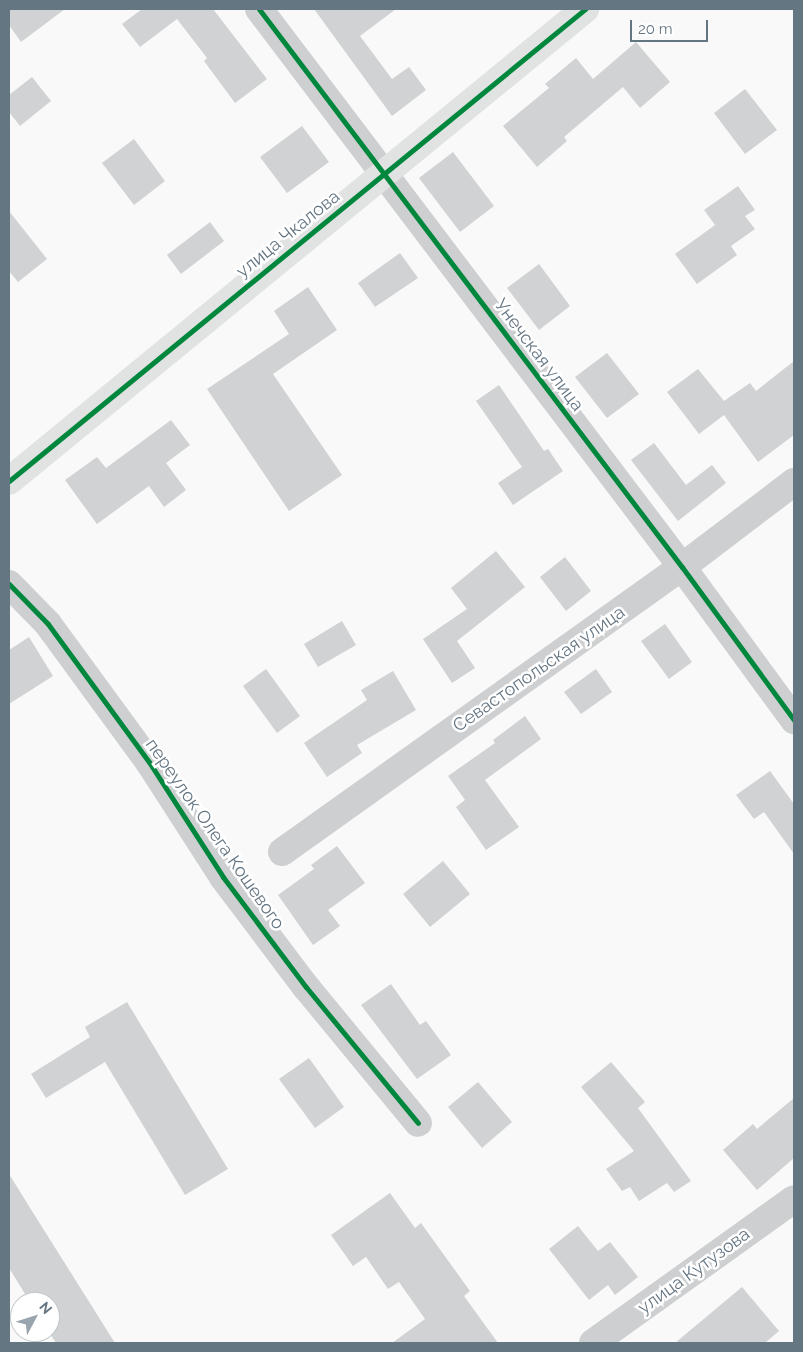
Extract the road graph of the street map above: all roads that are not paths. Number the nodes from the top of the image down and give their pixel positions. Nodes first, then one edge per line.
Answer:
1 (259, 9) edge
2 (585, 9) edge
3 (383, 174) junction
4 (9, 481) edge
5 (794, 482) edge
6 (682, 567) junction
7 (9, 584) edge
8 (794, 720) edge
9 (282, 852) dead end
10 (418, 1123) dead end
11 (794, 1199) edge
12 (593, 1343) edge

1 - 3 street, Унечская улица
2 - 3 street, улица Чкалова
3 - 4 street, улица Чкалова
3 - 6 street, Унечская улица
5 - 6 street, Севастопольская улица
6 - 8 street, Унечская улица
6 - 9 street, Севастопольская улица
7 - 10 street, переулок Олега Кошевого
11 - 12 street, улица Кутузова

